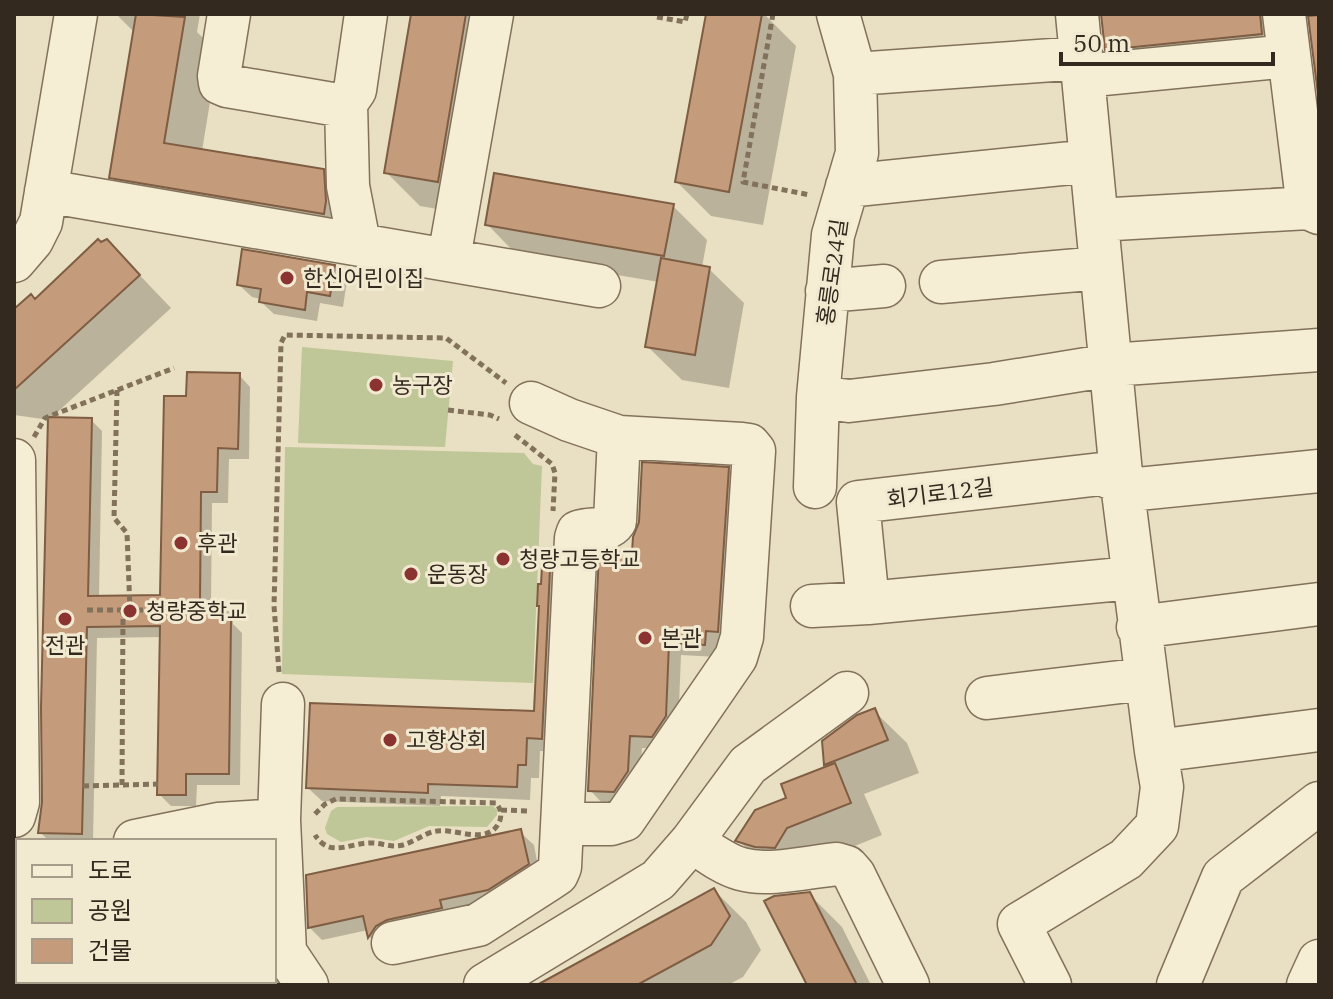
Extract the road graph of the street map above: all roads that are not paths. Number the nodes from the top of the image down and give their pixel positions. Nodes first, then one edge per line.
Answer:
1 (76, 14) edge
2 (229, 14) edge
3 (366, 14) edge
4 (492, 14) edge
5 (838, 14) edge
6 (1077, 14) edge
7 (1284, 14) edge
8 (1289, 56) junction
9 (1082, 67) junction
10 (855, 74) junction
11 (346, 103) junction
12 (1091, 161) junction
13 (46, 191) junction
14 (845, 194) junction
15 (1314, 211) edge
16 (1097, 220) junction
17 (359, 243) junction
18 (449, 258) junction
19 (14, 261) edge
20 (1101, 268) junction
21 (941, 282) dead end
22 (599, 286) dead end
23 (884, 286) dead end
24 (827, 291) junction
25 (1319, 350) edge
26 (1111, 365) junction
27 (818, 397) junction
28 (520, 415) road end
29 (619, 437) junction
30 (23, 450) edge
31 (1319, 471) edge
32 (1122, 484) junction
33 (815, 487) dead end
34 (1132, 578) junction
35 (868, 603) junction
36 (1319, 604) edge
37 (812, 606) dead end
38 (1138, 627) junction
39 (1145, 679) junction
40 (847, 693) dead end
41 (987, 698) dead end
42 (283, 704) road end
43 (1319, 730) edge
44 (1156, 751) junction
45 (1319, 803) edge
46 (14, 816) edge
47 (295, 821) junction
48 (563, 824) junction
49 (145, 839) edge
50 (692, 841) junction
51 (393, 943) dead end
52 (1319, 961) edge
53 (307, 985) edge
54 (485, 985) edge
55 (908, 985) edge
56 (1050, 985) edge
57 (1178, 985) edge
58 (1308, 985) edge

1 - 13 street
2 - 11 street
3 - 11 street
4 - 18 street
5 - 10 street, 홍릉로24길
6 - 9 street
7 - 8 street
8 - 9 street
8 - 15 street
9 - 10 street
9 - 12 street
10 - 14 street, 홍릉로24길
11 - 17 street
12 - 14 street
12 - 16 street
13 - 17 street
13 - 19 street
14 - 24 street, 홍릉로24길
15 - 16 street
16 - 20 street
17 - 18 street
18 - 22 street
20 - 21 street
20 - 26 street
23 - 24 street
24 - 27 street, 홍릉로24길
25 - 26 street
26 - 27 street
26 - 32 street
27 - 33 street, 홍릉로24길
28 - 29 street
29 - 48 street
29 - 48 street
30 - 46 street
31 - 32 street, 회기로12길
32 - 34 street
32 - 35 street, 회기로12길
34 - 35 street
34 - 38 street
35 - 37 street
36 - 38 street
38 - 39 street
39 - 41 street
39 - 44 street
40 - 50 street
42 - 47 street
43 - 44 street
44 - 56 street
45 - 57 street
47 - 49 street
47 - 53 street
48 - 51 street
50 - 54 street
50 - 55 street
52 - 58 street

